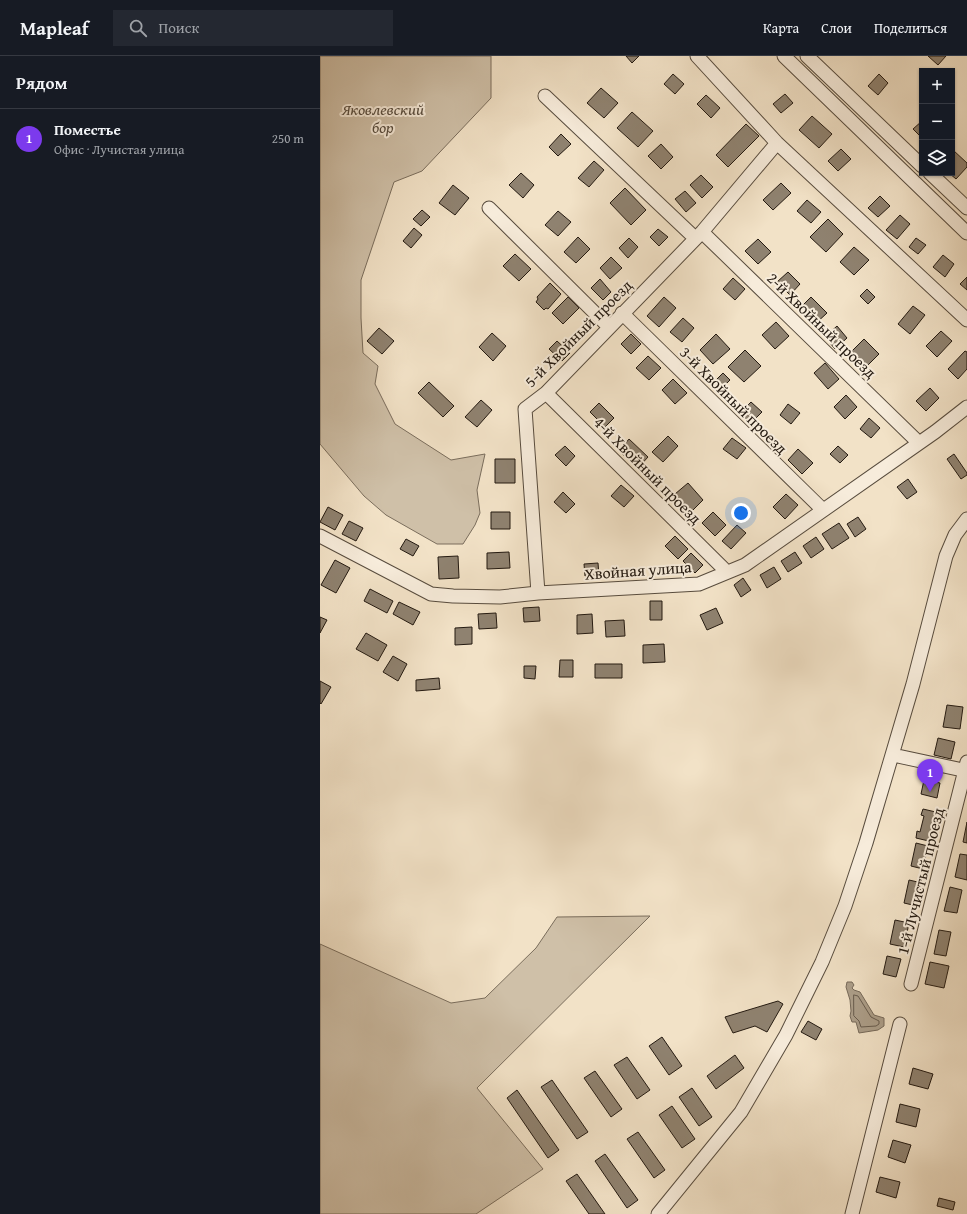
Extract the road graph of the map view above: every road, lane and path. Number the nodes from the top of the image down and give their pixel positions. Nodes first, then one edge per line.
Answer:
1 (697, 56) edge
2 (784, 56) edge
3 (807, 56) edge
4 (545, 96) dead end
5 (777, 143) junction
6 (919, 163) edge
7 (933, 176) edge
8 (489, 208) dead end
9 (967, 208) edge
10 (967, 233) edge
11 (698, 235) junction
12 (622, 314) junction
13 (967, 320) edge
14 (609, 327) junction
15 (546, 393) junction
16 (967, 407) edge
17 (919, 443) junction
18 (823, 510) junction
19 (967, 519) edge
20 (320, 536) edge
21 (727, 572) junction
22 (538, 593) junction
23 (893, 755) junction
24 (966, 768) edge
25 (911, 984) dead end
26 (900, 1024) dead end
27 (658, 1214) edge
28 (852, 1214) edge

1 - 5 street
2 - 10 street
3 - 6 street
4 - 11 street, 2-й Хвойный проезд
5 - 11 street, 5-й Хвойный проезд
5 - 13 street
7 - 9 street
8 - 14 street
11 - 12 street, 5-й Хвойный проезд
11 - 17 street, 2-й Хвойный проезд
12 - 14 street, 5-й Хвойный проезд
12 - 18 street, 3-й Хвойный проезд
14 - 15 street, 5-й Хвойный проезд
15 - 21 street, 4-й Хвойный проезд
15 - 22 street, 5-й Хвойный проезд
16 - 17 street, Хвойная улица
17 - 18 street, Хвойная улица
18 - 21 street, Хвойная улица
19 - 23 street
20 - 22 street, Хвойная улица
21 - 22 street, Хвойная улица
23 - 24 street
23 - 27 street
24 - 25 street, 1-й Лучистый проезд
26 - 28 street

